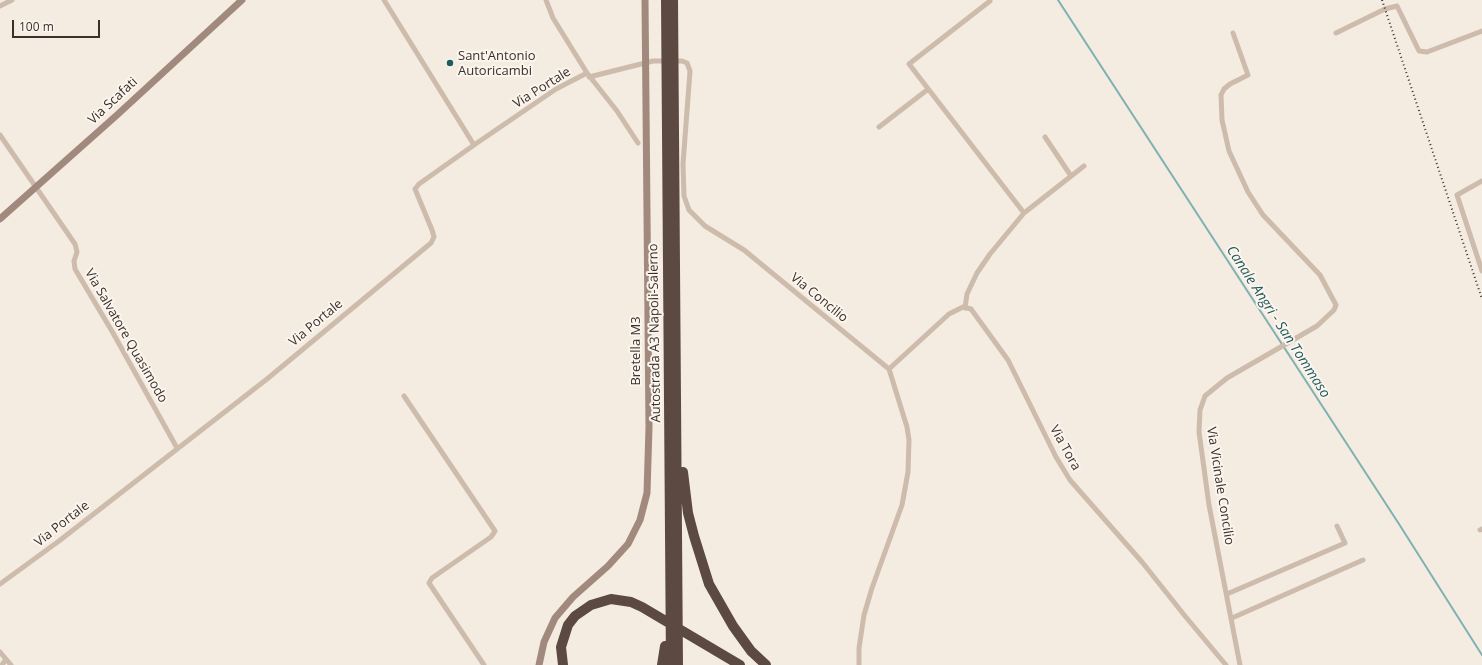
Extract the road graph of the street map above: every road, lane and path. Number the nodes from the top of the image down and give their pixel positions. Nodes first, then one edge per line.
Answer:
1 (12, 0) edge
2 (242, 0) edge
3 (384, 0) edge
4 (546, 0) edge
5 (645, 0) edge
6 (666, 0) edge
7 (673, 0) edge
8 (990, 1) edge
9 (0, 6) edge
10 (1482, 31) edge
11 (1233, 33) dead end
12 (1336, 33) dead end
13 (588, 75) junction
14 (927, 90) junction
15 (879, 127) dead end
16 (0, 135) edge
17 (1045, 138) dead end
18 (638, 142) dead end
19 (474, 146) junction
20 (1084, 166) dead end
21 (1071, 176) junction
22 (1482, 181) edge
23 (36, 186) junction
24 (1024, 213) junction
25 (0, 219) edge
26 (1482, 271) edge
27 (965, 308) junction
28 (676, 356) junction
29 (889, 369) junction
30 (404, 396) dead end
31 (177, 448) junction
32 (1337, 526) dead end
33 (670, 558) junction
34 (1363, 560) dead end
35 (0, 584) edge
36 (1227, 594) junction
37 (1232, 618) junction
38 (0, 652) edge
39 (6, 660) junction
40 (2, 665) edge
41 (11, 665) edge
42 (484, 665) edge
43 (539, 665) edge
44 (563, 665) edge
45 (662, 665) edge
46 (671, 665) edge
47 (678, 665) edge
48 (740, 665) edge
49 (766, 665) edge
50 (859, 665) edge
51 (1226, 665) edge
52 (1240, 665) edge

1 - 9 street
2 - 23 street, Via Scafati
3 - 19 street
4 - 13 street
5 - 43 street, Bretella M3
6 - 33 highway, Autostrada A3 Napoli-Salerno
7 - 28 highway, Autostrada A3 Napoli-Salerno
8 - 14 street
10 - 12 street
11 - 36 street, Via Vicinale Concilio
13 - 18 street
13 - 19 street, Via Portale
13 - 29 street, Via Concilio
14 - 15 street
14 - 24 street
16 - 23 street, Via Salvatore Quasimodo
17 - 21 street
19 - 31 street, Via Portale
20 - 21 street
21 - 24 street
22 - 26 street
23 - 25 street, Via Scafati
23 - 31 street, Via Salvatore Quasimodo
24 - 27 street
27 - 29 street
27 - 51 street, Via Tora
28 - 47 highway, Autostrada A3 Napoli-Salerno
28 - 49 highway
29 - 50 street
30 - 42 street
31 - 35 street, Via Portale
32 - 36 street
33 - 45 highway
33 - 46 highway, Autostrada A3 Napoli-Salerno
34 - 37 street
36 - 37 street, Via Vicinale Concilio
37 - 52 street, Via Vicinale Concilio
38 - 39 street
39 - 40 street
39 - 41 street
44 - 48 highway

